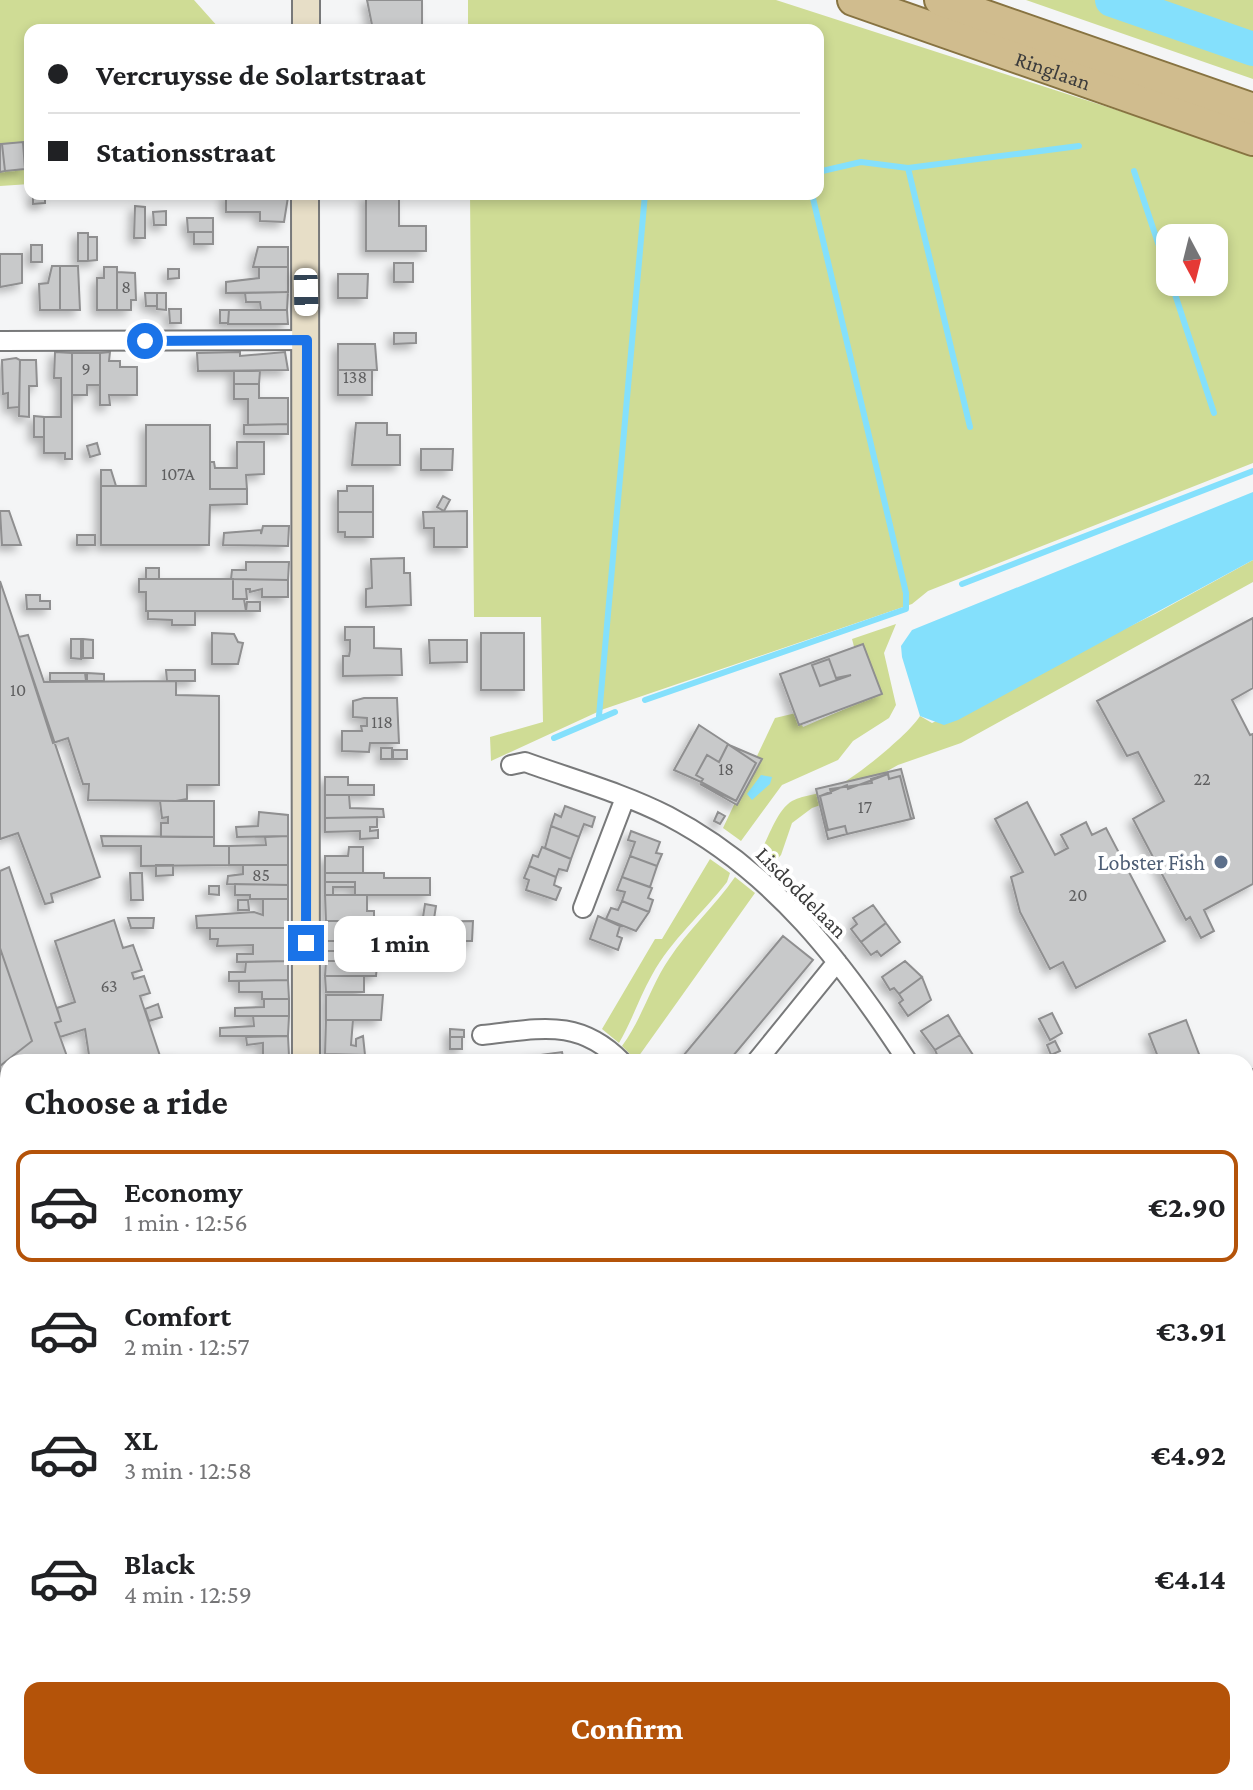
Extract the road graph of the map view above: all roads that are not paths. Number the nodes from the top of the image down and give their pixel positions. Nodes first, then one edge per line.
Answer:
1 (306, 0) edge
2 (853, 0) edge
3 (940, 0) edge
4 (306, 24) edge
5 (1253, 109) edge
6 (1253, 140) edge
7 (305, 200) edge
8 (307, 340) junction
9 (0, 341) edge
10 (511, 765) dead end
11 (625, 798) junction
12 (583, 908) dead end
13 (837, 962) junction
14 (482, 1035) dead end
15 (306, 1054) edge
16 (611, 1054) edge
17 (762, 1054) edge
18 (902, 1054) edge

1 - 4 street
2 - 6 main road, Ringlaan
3 - 5 main road, Ringlaan
7 - 8 street
8 - 9 street
8 - 15 street
10 - 11 street, Lisdoddelaan
11 - 12 street
11 - 13 street, Lisdoddelaan
13 - 17 street
13 - 18 street, Lisdoddelaan
14 - 16 street

